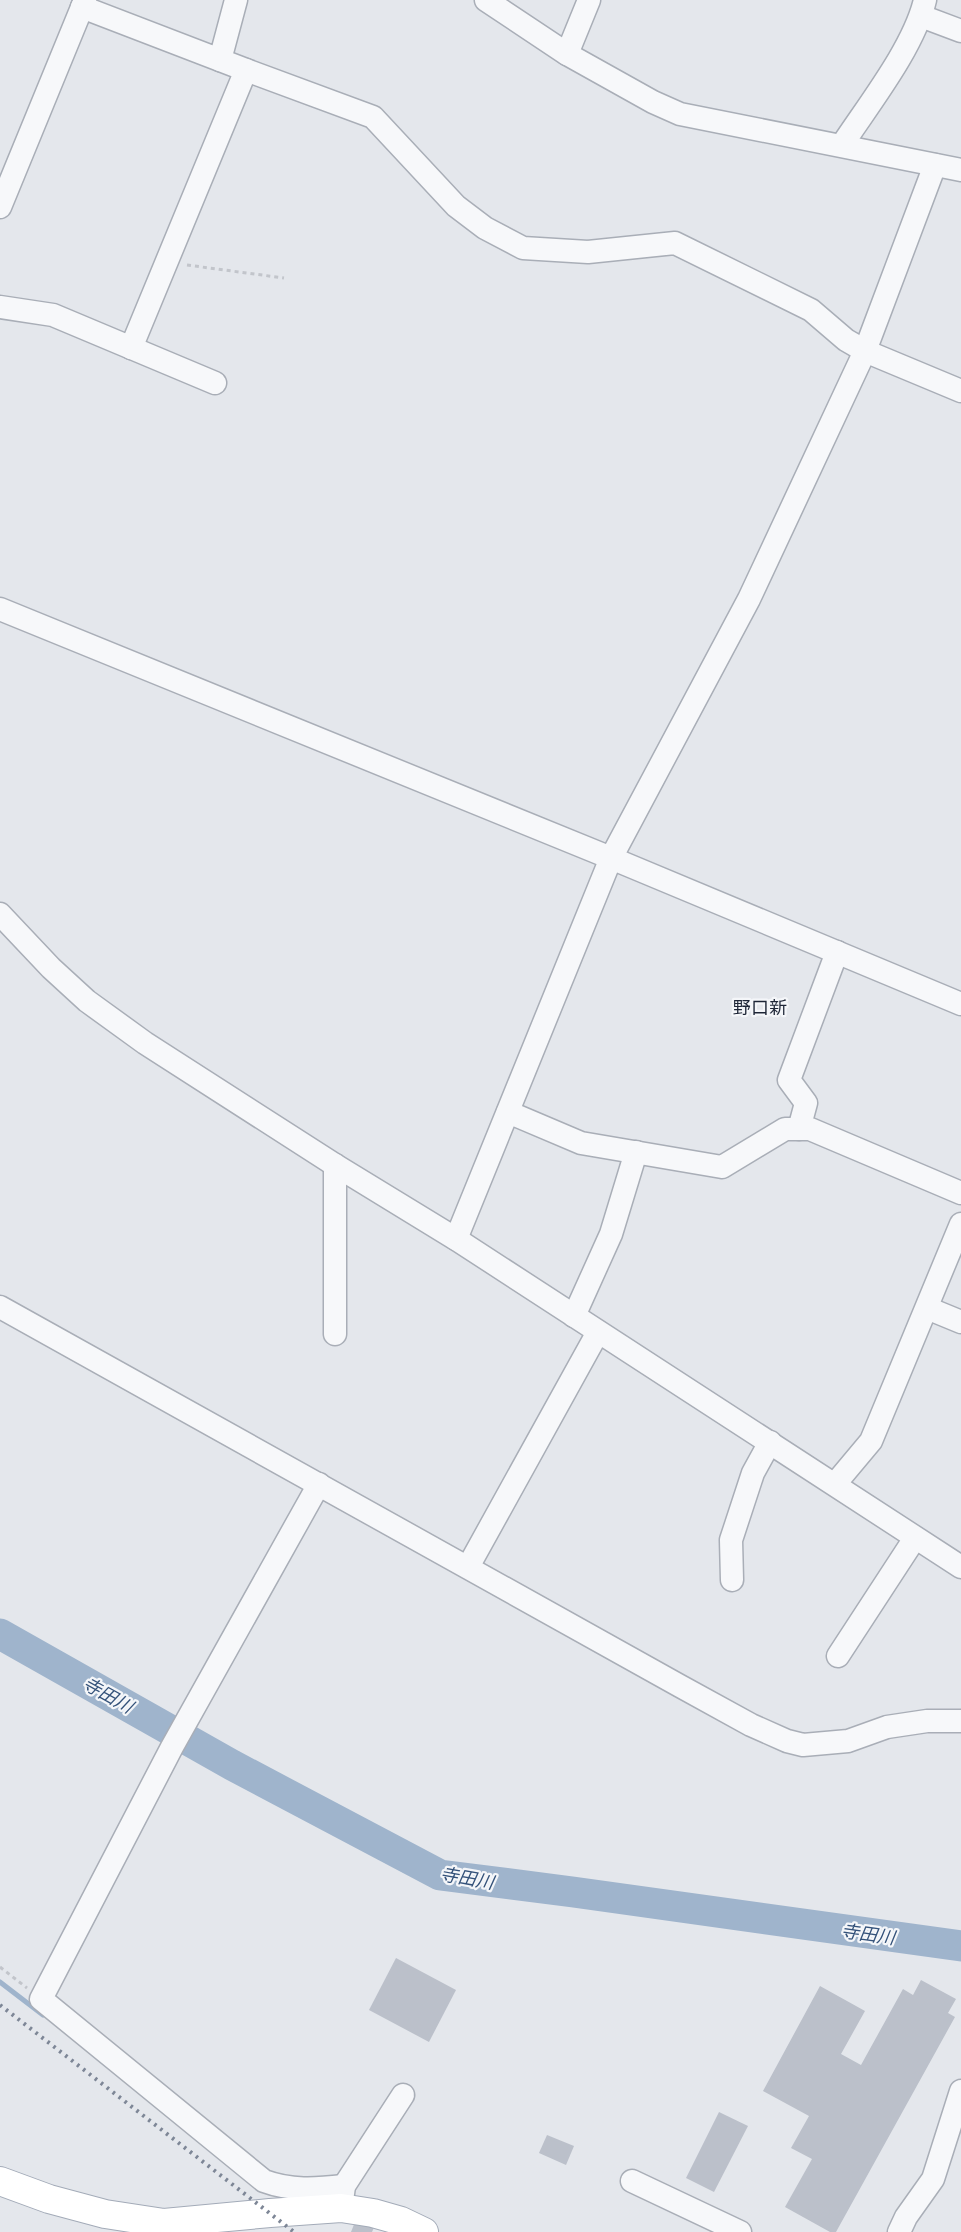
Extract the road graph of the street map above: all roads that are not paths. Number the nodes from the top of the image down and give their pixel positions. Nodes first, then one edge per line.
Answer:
1 (236, 0) edge
2 (486, 0) edge
3 (589, 0) edge
4 (83, 3) edge
5 (923, 8) edge
6 (961, 31) edge
7 (567, 54) junction
8 (220, 60) junction
9 (246, 70) junction
10 (842, 145) junction
11 (935, 165) junction
12 (961, 170) edge
13 (0, 208) edge
14 (0, 307) edge
15 (131, 348) junction
16 (865, 351) junction
17 (215, 383) dead end
18 (961, 391) edge
19 (0, 609) edge
20 (612, 858) junction
21 (0, 914) edge
22 (837, 952) junction
23 (961, 1004) edge
24 (508, 1112) junction
25 (800, 1129) junction
26 (636, 1152) junction
27 (335, 1166) junction
28 (961, 1193) edge
29 (961, 1224) edge
30 (456, 1238) junction
31 (0, 1307) edge
32 (928, 1308) junction
33 (574, 1316) junction
34 (961, 1322) edge
35 (598, 1332) junction
36 (335, 1334) dead end
37 (770, 1442) junction
38 (319, 1484) junction
39 (835, 1484) junction
40 (915, 1538) junction
41 (468, 1567) junction
42 (961, 1567) edge
43 (732, 1580) dead end
44 (838, 1656) dead end
45 (961, 1720) edge
46 (961, 2090) edge
47 (403, 2095) dead end
48 (0, 2181) edge
49 (632, 2181) dead end
50 (343, 2197) junction
51 (264, 2223) edge
52 (164, 2228) edge
53 (424, 2232) edge
54 (740, 2232) edge
55 (899, 2232) edge

1 - 8 street
2 - 7 street
3 - 7 street
4 - 8 street
4 - 13 street
5 - 6 street
5 - 10 street
7 - 10 street
8 - 9 street
9 - 15 street
9 - 16 street
10 - 11 street
11 - 12 street
11 - 16 street
14 - 15 street
15 - 17 street
16 - 18 street
16 - 20 street
19 - 20 street
20 - 22 street
20 - 24 street
21 - 27 street
22 - 23 street
22 - 25 street
24 - 26 street
24 - 30 street
25 - 26 street
25 - 28 street
26 - 33 street
27 - 30 street
27 - 36 street
29 - 32 street
30 - 33 street
31 - 38 street
32 - 34 street
32 - 39 street
33 - 35 street
35 - 37 street
35 - 41 street
37 - 39 street
37 - 43 street
38 - 41 street
38 - 50 street
39 - 40 street
40 - 42 street
40 - 44 street
41 - 45 street
46 - 55 street
47 - 50 street
48 - 52 main road
49 - 54 street
50 - 51 main road
50 - 53 main road
51 - 52 main road

